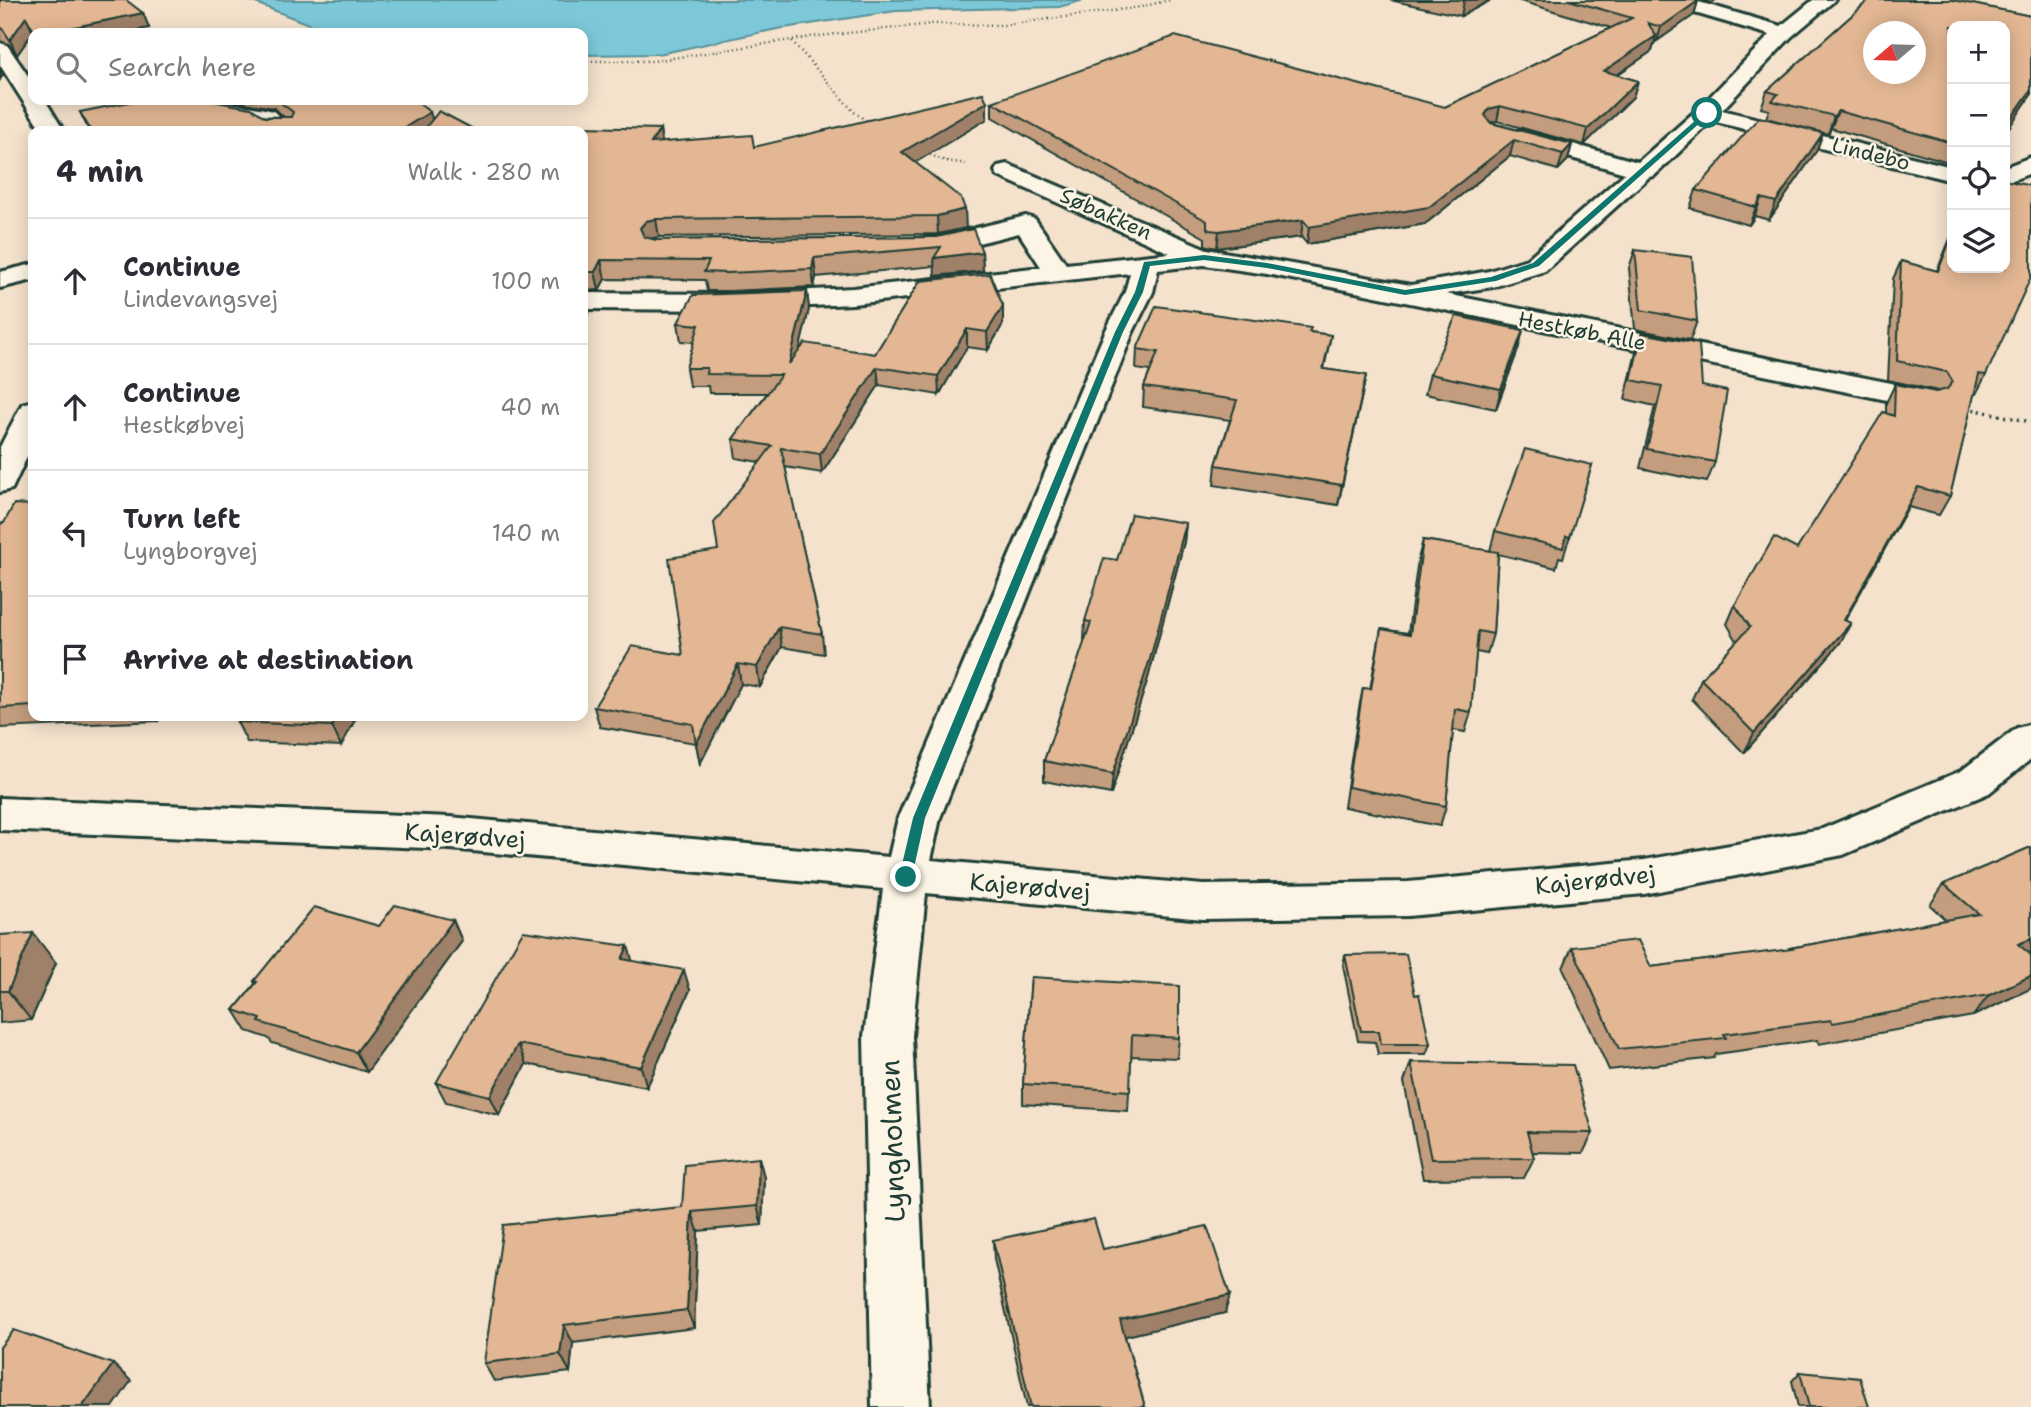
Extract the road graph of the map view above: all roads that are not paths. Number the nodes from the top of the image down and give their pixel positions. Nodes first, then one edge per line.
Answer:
1 (1671, 0) edge
2 (1825, 0) edge
3 (1784, 33) junction
4 (0, 49) edge
5 (24, 72) edge
6 (38, 105) edge
7 (204, 105) edge
8 (1707, 113) junction
9 (50, 126) edge
10 (278, 126) edge
11 (1496, 131) edge
12 (2031, 164) edge
13 (1007, 170) road end
14 (1645, 170) junction
15 (1947, 173) edge
16 (2010, 174) edge
17 (898, 246) edge
18 (1204, 257) junction
19 (1146, 264) junction
20 (28, 273) edge
21 (1060, 275) junction
22 (0, 280) edge
23 (1405, 292) junction
24 (588, 301) edge
25 (1926, 399) edge
26 (28, 421) edge
27 (0, 482) edge
28 (2031, 738) edge
29 (0, 814) edge
30 (906, 877) junction
31 (901, 1407) edge

1 - 3 street
2 - 3 street
3 - 8 street
4 - 5 street
6 - 9 street
7 - 10 street
8 - 14 street
8 - 15 street, Lindebo
11 - 14 street
12 - 16 street
13 - 18 street, Søbakken
14 - 23 street
17 - 21 street
18 - 19 street
18 - 23 street
19 - 21 street
19 - 30 street, Lyngholmen
20 - 22 street
21 - 24 street
23 - 25 street, Hestkøb Alle
26 - 27 street
28 - 30 street, Kajerødvej
29 - 30 street, Kajerødvej
30 - 31 street, Lyngholmen

